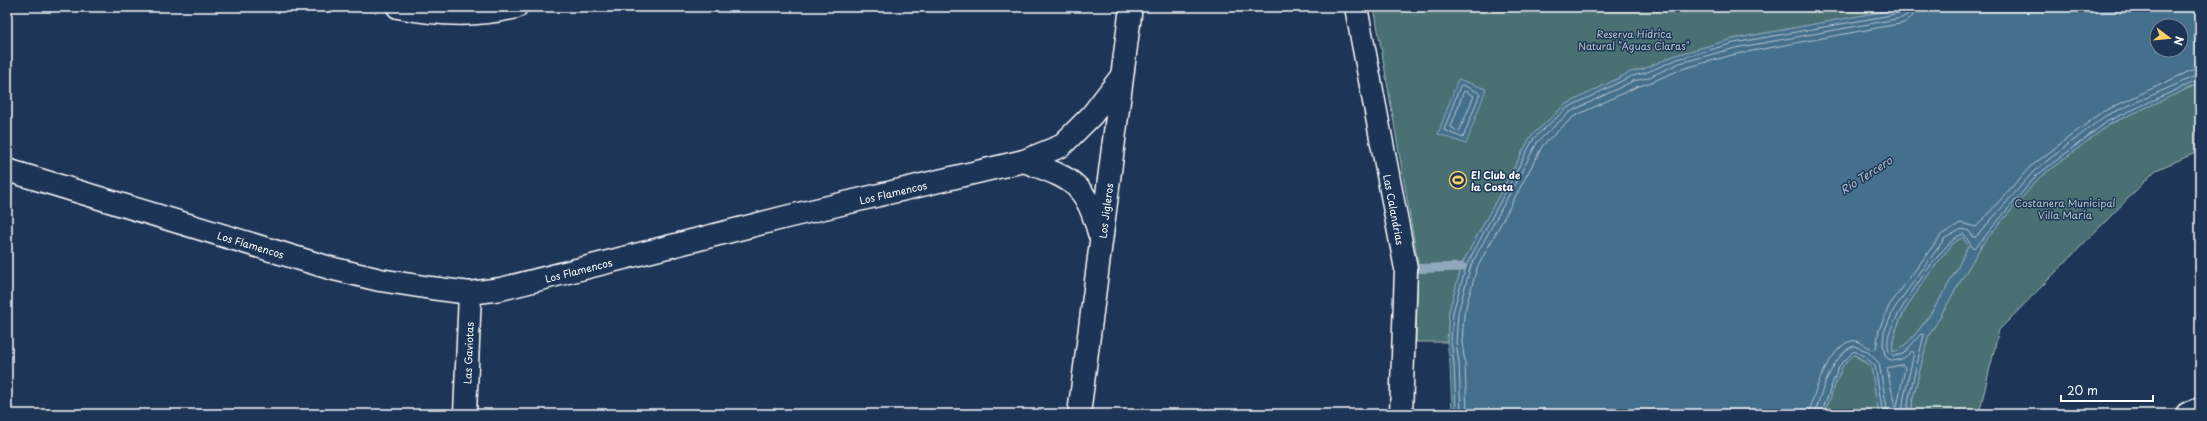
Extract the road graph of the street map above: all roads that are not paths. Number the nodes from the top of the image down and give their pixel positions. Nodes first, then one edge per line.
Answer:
1 (398, 7) edge
2 (516, 7) edge
3 (1130, 7) edge
4 (1356, 7) edge
5 (1121, 76) junction
6 (1024, 161) junction
7 (7, 170) edge
8 (1101, 240) junction
9 (470, 293) junction
10 (2200, 409) edge
11 (465, 414) edge
12 (1080, 414) edge
13 (1401, 414) edge
14 (2187, 414) edge

1 - 2 street
3 - 5 street, Los Jigleros
4 - 13 street, Las Calandrias
5 - 6 street, Los Flamencos
5 - 8 street, Los Jigleros
6 - 8 street
6 - 9 street, Los Flamencos
7 - 9 street, Los Flamencos
8 - 12 street, Los Jigleros
9 - 11 street, Las Gaviotas
10 - 14 street

